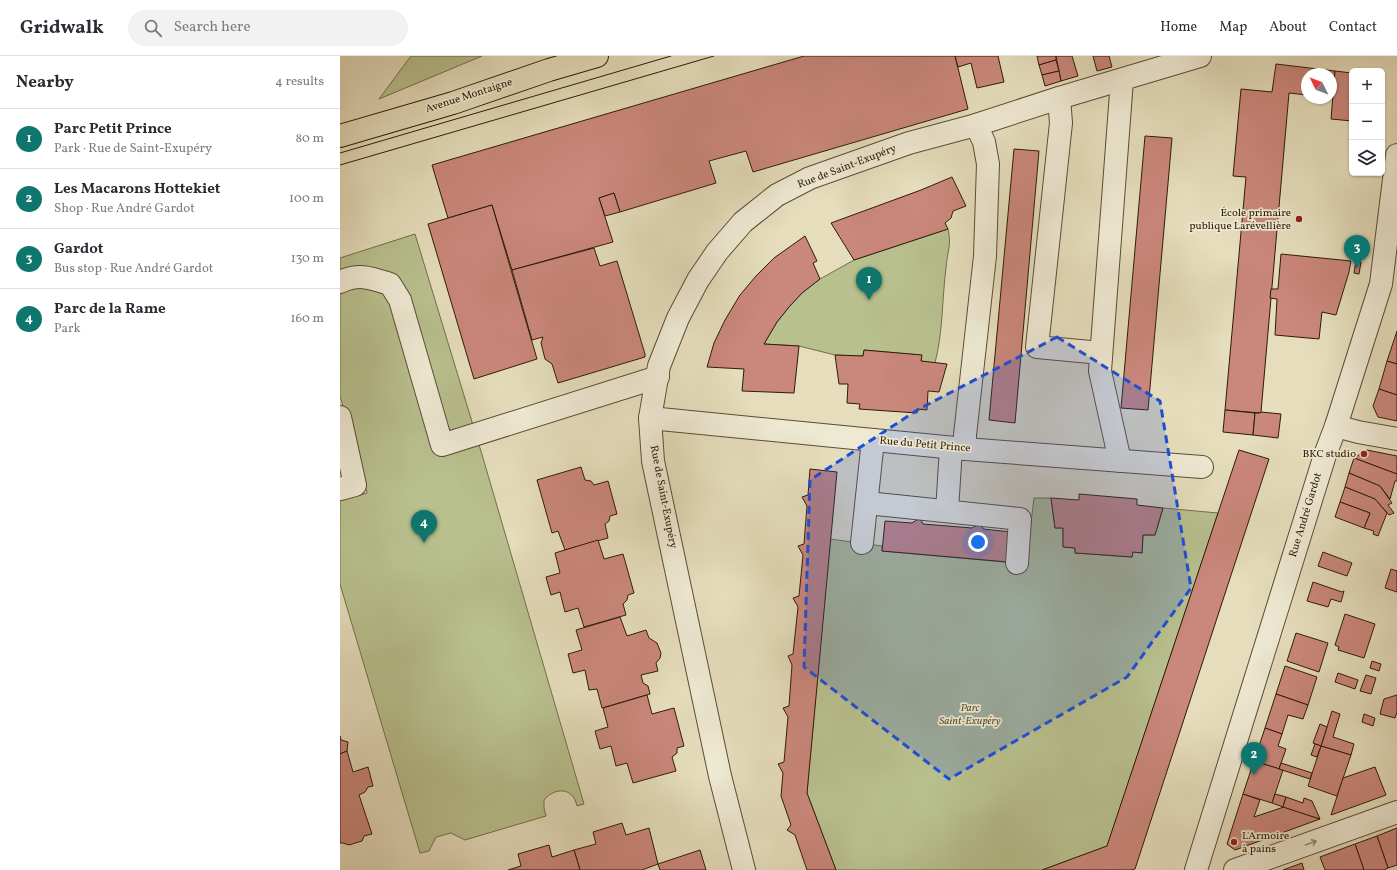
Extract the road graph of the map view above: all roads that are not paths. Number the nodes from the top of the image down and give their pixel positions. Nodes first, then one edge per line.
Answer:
1 (597, 56) edge
2 (1200, 56) edge
3 (1122, 80) junction
4 (1059, 98) junction
5 (976, 125) junction
6 (340, 136) edge
7 (1397, 155) edge
8 (340, 282) edge
9 (1389, 286) edge
10 (1102, 353) junction
11 (658, 377) junction
12 (340, 417) edge
13 (650, 418) junction
14 (1336, 426) junction
15 (1397, 439) edge
16 (873, 440) junction
17 (958, 449) junction
18 (1120, 460) junction
19 (1202, 467) dead end
20 (340, 489) edge
21 (867, 503) junction
22 (946, 511) junction
23 (862, 543) dead end
24 (1017, 563) dead end
25 (1397, 812) edge
26 (744, 870) edge
27 (1196, 870) edge
28 (1235, 870) edge

1 - 6 main road, Avenue Montaigne
2 - 3 street, Rue de Saint-Exupéry
3 - 4 street, Rue de Saint-Exupéry
3 - 10 street
4 - 5 street, Rue de Saint-Exupéry
4 - 10 street
5 - 11 street, Rue de Saint-Exupéry
5 - 17 street
7 - 9 street, Rue André Gardot
8 - 11 street
9 - 14 street, Rue André Gardot
10 - 18 street
11 - 13 street, Rue de Saint-Exupéry
12 - 20 street
13 - 16 street, Rue du Petit Prince
13 - 26 street, Rue de Saint-Exupéry
14 - 15 street
14 - 27 street, Rue André Gardot
16 - 17 street, Rue du Petit Prince
16 - 21 street
17 - 18 street, Rue du Petit Prince
17 - 22 street
18 - 19 street, Rue du Petit Prince
21 - 22 street
21 - 23 street
22 - 24 street
28 -> 25 street

